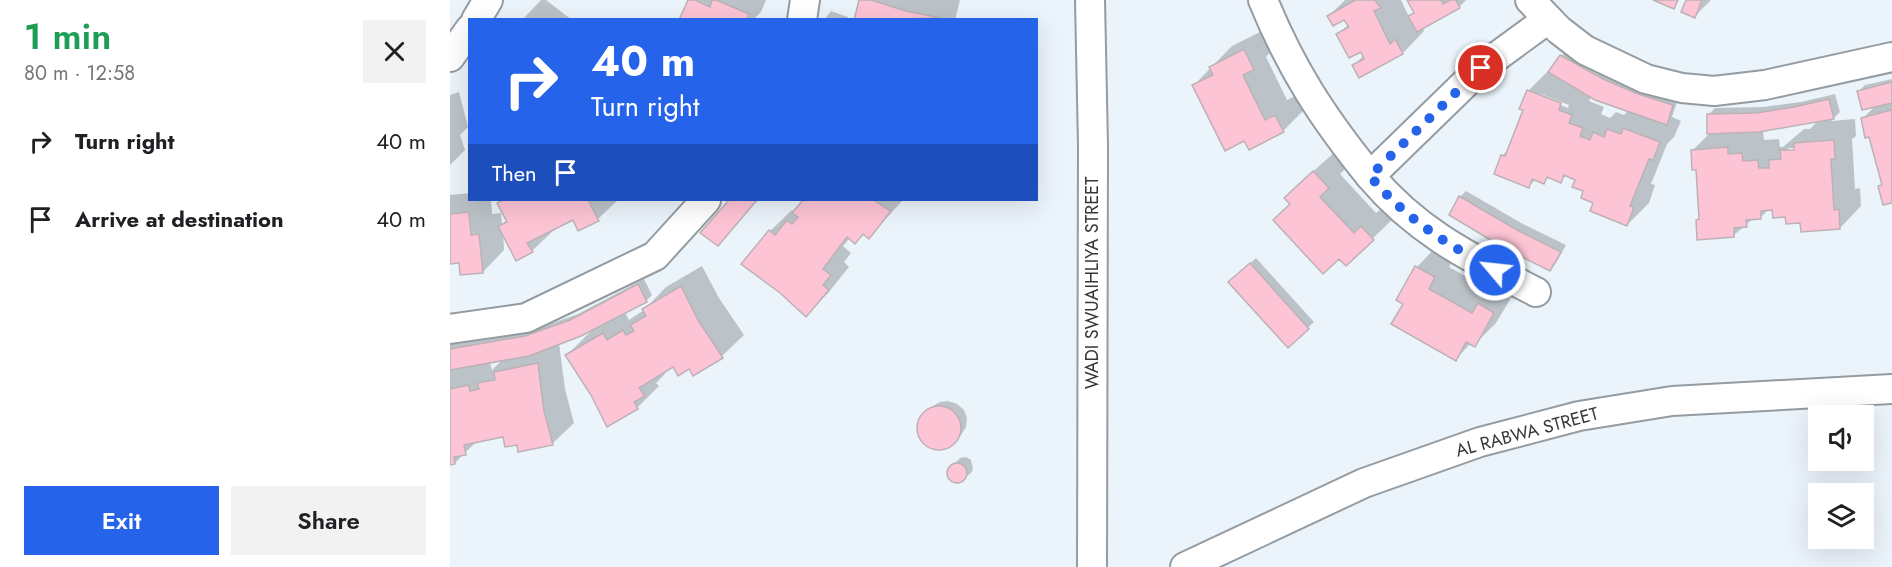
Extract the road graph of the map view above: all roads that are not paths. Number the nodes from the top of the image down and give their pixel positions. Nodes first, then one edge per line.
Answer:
1 (488, 0) edge
2 (805, 0) edge
3 (1090, 0) edge
4 (1263, 0) edge
5 (1539, 9) edge
6 (477, 18) edge
7 (802, 18) edge
8 (468, 32) edge
9 (450, 57) edge
10 (1892, 57) edge
11 (1370, 176) junction
12 (705, 201) edge
13 (1536, 292) dead end
14 (450, 329) edge
15 (1892, 389) edge
16 (1092, 567) edge
17 (1185, 567) edge

1 - 6 street
2 - 7 street
3 - 16 street, WADI SWUAIHLIYA STREET
4 - 11 street
5 - 10 street
5 - 11 street
8 - 9 street
11 - 13 street
12 - 14 street
15 - 17 street, AL RABWA STREET

